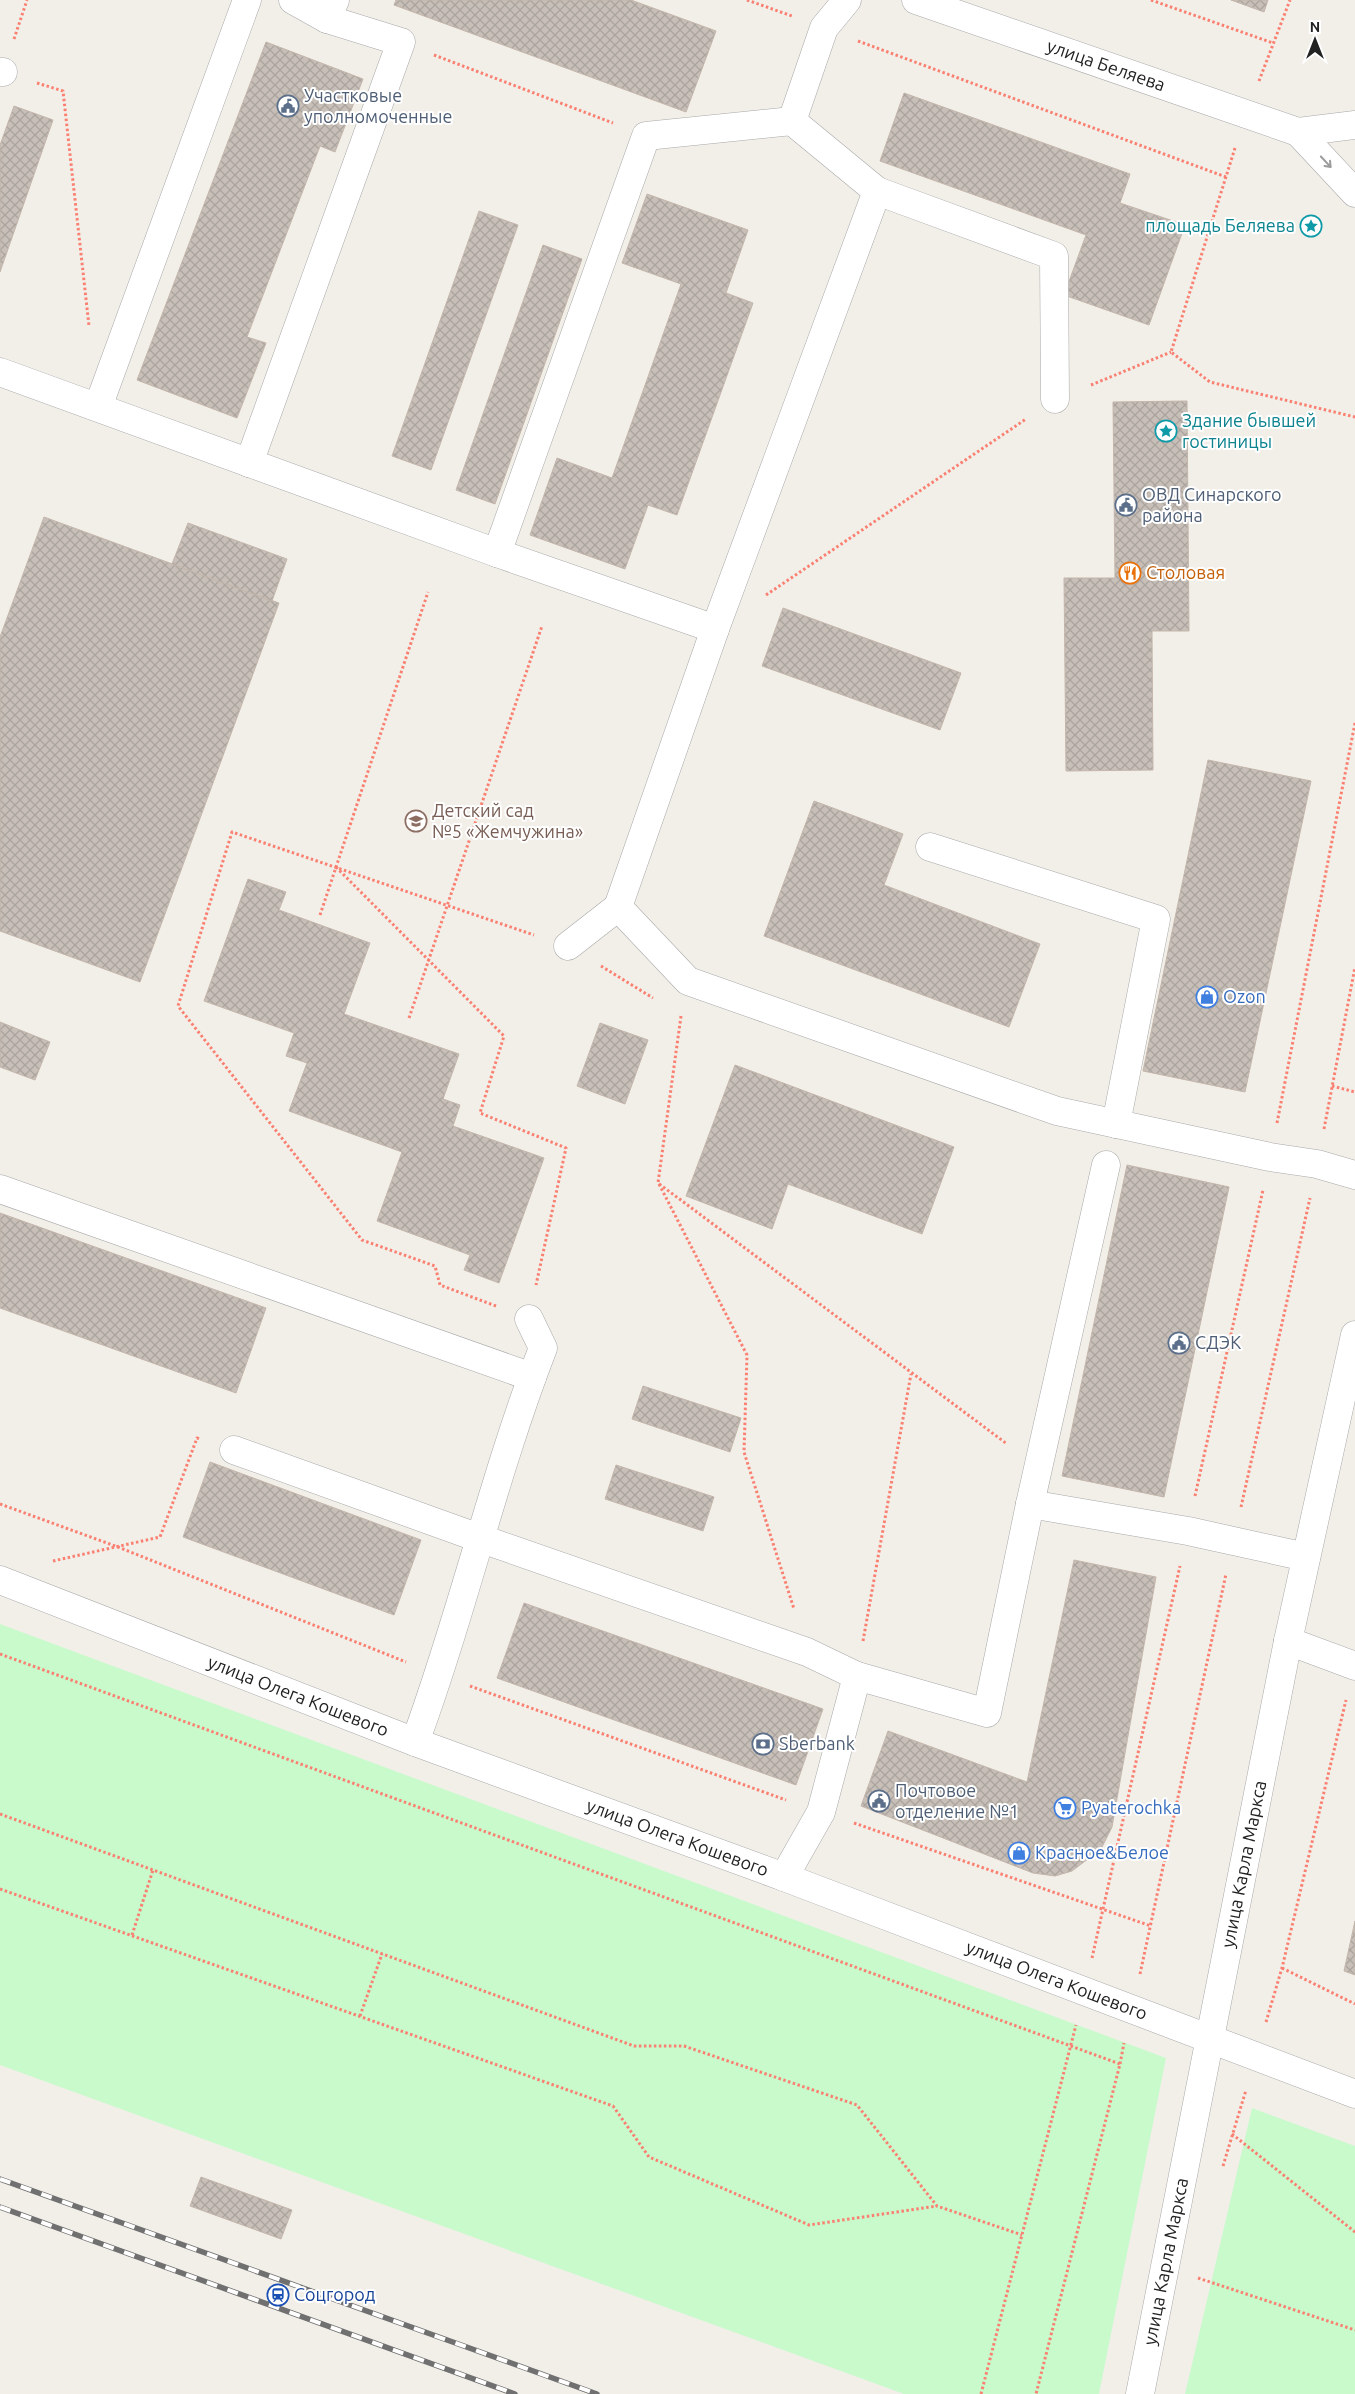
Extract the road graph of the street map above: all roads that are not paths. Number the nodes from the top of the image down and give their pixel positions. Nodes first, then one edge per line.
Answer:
1 (247, 0) edge
2 (293, 0) edge
3 (847, 0) edge
4 (916, 0) edge
5 (331, 9) edge
6 (792, 121) junction
7 (1355, 125) edge
8 (1298, 132) junction
9 (877, 191) junction
10 (1355, 193) edge
11 (0, 372) edge
12 (1056, 399) road end
13 (98, 407) junction
14 (249, 463) junction
15 (497, 553) junction
16 (715, 629) junction
17 (930, 847) dead end
18 (618, 907) junction
19 (568, 946) road end
20 (1116, 1124) junction
21 (1106, 1165) dead end
22 (1355, 1175) edge
23 (0, 1189) edge
24 (529, 1319) road end
25 (1355, 1335) edge
26 (532, 1377) junction
27 (234, 1450) road end
28 (1030, 1504) junction
29 (479, 1538) junction
30 (1306, 1557) junction
31 (0, 1580) edge
32 (1288, 1640) junction
33 (1355, 1666) edge
34 (857, 1676) junction
35 (415, 1742) junction
36 (784, 1877) junction
37 (1209, 2040) junction
38 (1355, 2094) edge
39 (1140, 2394) edge

1 - 13 street
2 - 5 street
3 - 6 street
4 - 8 street, улица Беляева
5 - 14 street
6 - 9 street
6 - 15 street
7 - 8 street, улица Беляева
8 -> 10 street, улица Беляева
9 - 12 street
9 - 16 street
11 - 13 street
13 - 14 street
14 - 15 street
15 - 16 street
16 - 18 street
17 - 20 street
18 - 19 street
18 - 20 street
20 - 22 street
21 - 28 street
23 - 26 street
24 - 26 street
25 - 30 street, улица Карла Маркса
26 - 29 street
27 - 29 street
28 - 30 street
28 - 34 street
29 - 34 street
29 - 35 street
30 - 32 street, улица Карла Маркса
31 - 35 street, улица Олега Кошевого
32 - 33 street
32 - 37 street, улица Карла Маркса
34 - 36 street
35 - 36 street, улица Олега Кошевого
36 - 37 street, улица Олега Кошевого
37 - 38 street, улица Олега Кошевого
37 - 39 street, улица Карла Маркса

